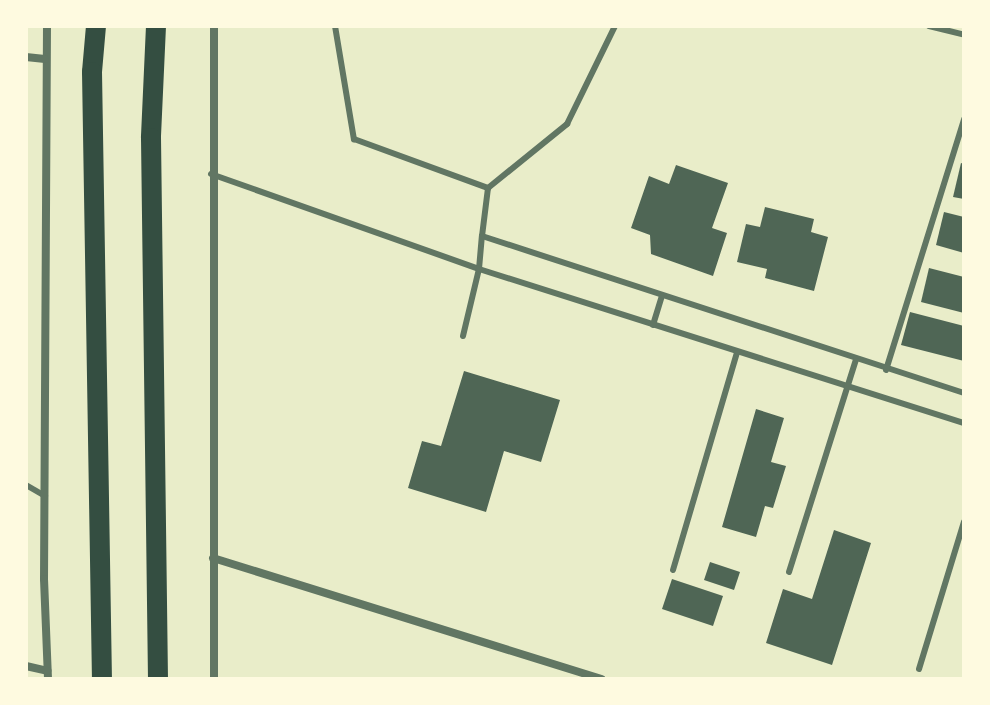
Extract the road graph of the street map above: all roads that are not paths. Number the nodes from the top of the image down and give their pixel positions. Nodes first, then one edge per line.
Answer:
1 (47, 26) edge
2 (96, 26) edge
3 (156, 26) edge
4 (214, 26) edge
5 (335, 26) edge
6 (615, 26) edge
7 (929, 26) edge
8 (964, 35) edge
9 (26, 57) edge
10 (45, 59) junction
11 (964, 119) edge
12 (211, 174) junction
13 (488, 188) junction
14 (482, 236) junction
15 (479, 269) junction
16 (662, 296) junction
17 (653, 325) junction
18 (463, 336) dead end
19 (737, 353) junction
20 (856, 360) junction
21 (886, 370) junction
22 (850, 387) junction
23 (964, 393) edge
24 (964, 423) edge
25 (26, 485) edge
26 (45, 496) junction
27 (964, 522) edge
28 (213, 558) junction
29 (673, 570) dead end
30 (789, 572) dead end
31 (26, 666) edge
32 (919, 669) dead end
33 (48, 675) edge
34 (102, 679) edge
35 (158, 679) edge
36 (214, 679) edge
37 (602, 679) edge

1 - 10 street
2 - 34 highway
3 - 35 highway
4 - 12 street
5 - 13 lane
6 - 13 lane
7 - 8 lane
9 - 10 street
10 - 26 street
11 - 21 lane
12 - 15 lane
12 - 28 street
13 - 14 lane
14 - 15 lane
14 - 16 lane
15 - 17 lane
15 - 18 lane
16 - 17 lane
16 - 20 lane
17 - 19 lane
19 - 22 lane
19 - 29 lane
20 - 21 lane
20 - 22 lane
21 - 23 lane
22 - 24 lane
22 - 30 lane
25 - 26 lane
26 - 33 street
27 - 32 lane
28 - 36 street
28 - 37 street
31 - 33 street

